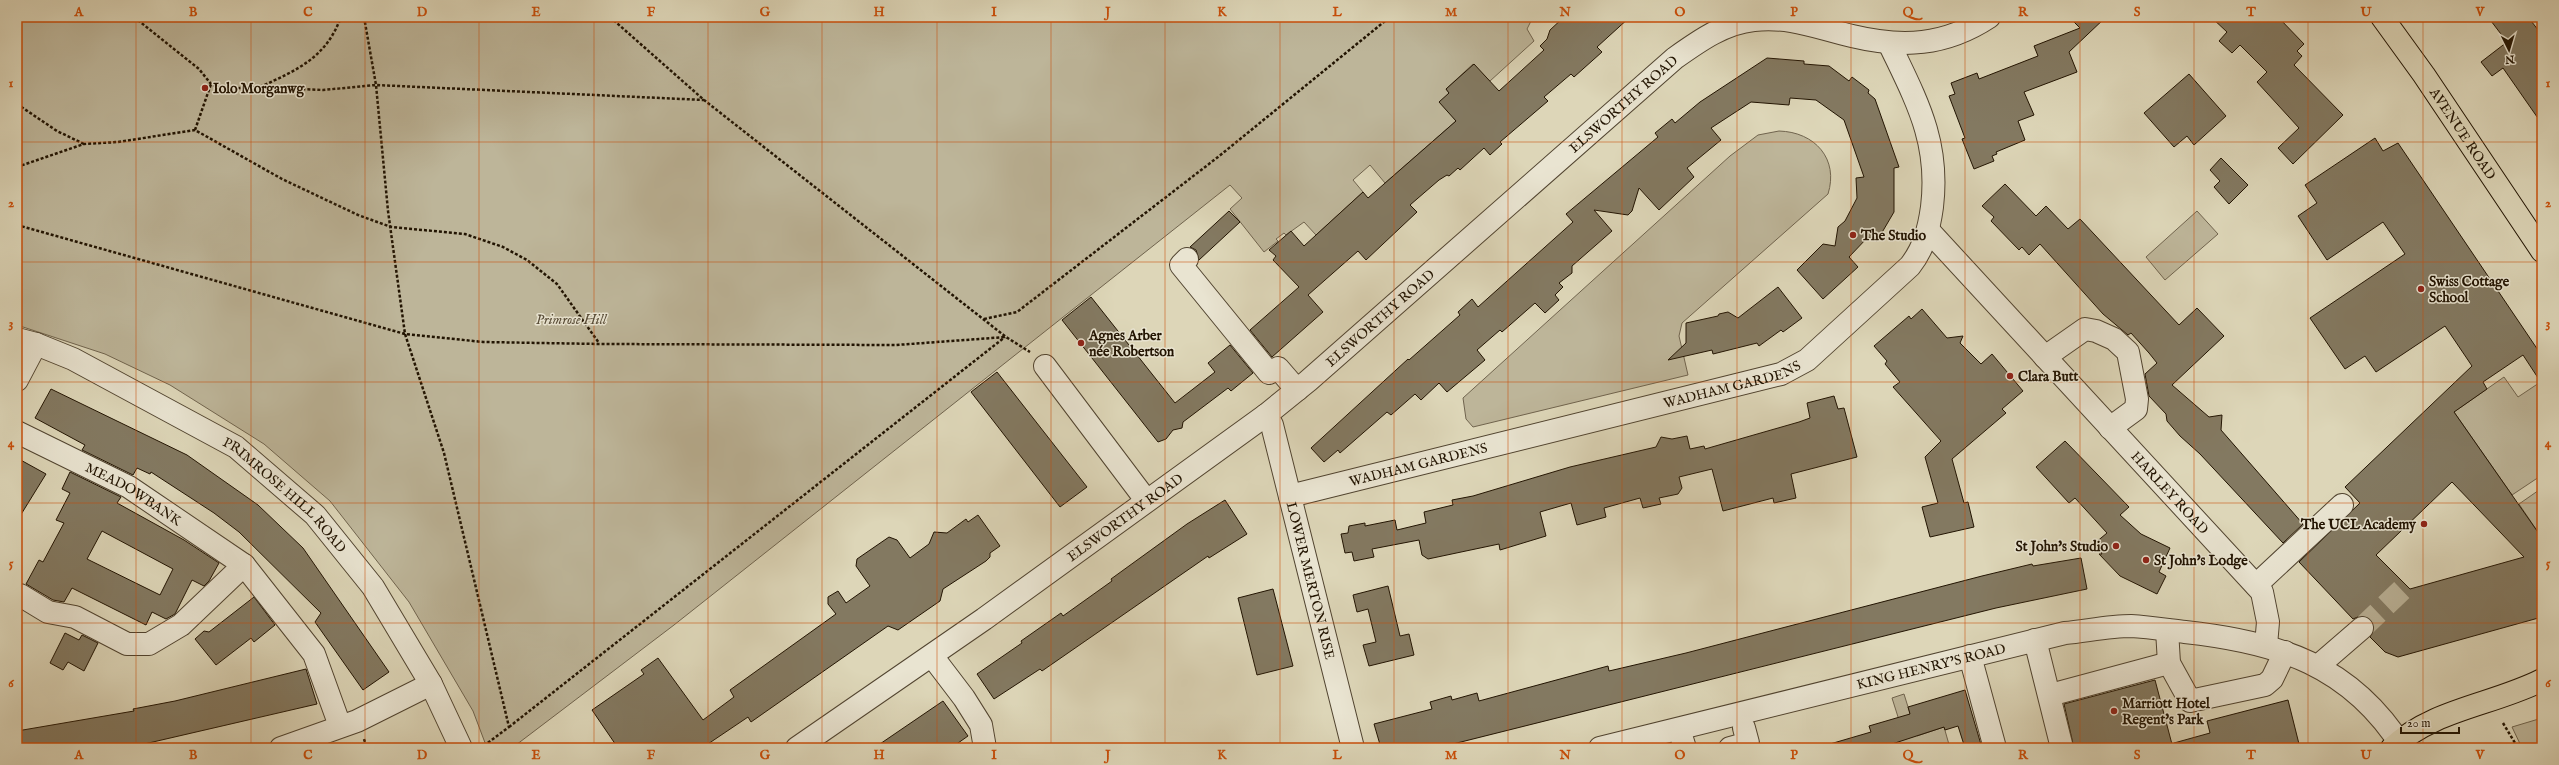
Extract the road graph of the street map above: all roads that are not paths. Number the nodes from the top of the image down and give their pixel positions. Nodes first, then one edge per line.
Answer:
1 (1989, 17) edge
2 (2382, 17) edge
3 (1817, 21) edge
4 (1709, 26) edge
5 (1889, 43) junction
6 (1928, 230) junction
7 (2542, 251) edge
8 (1187, 259) dead end
9 (26, 341) edge
10 (2045, 357) junction
11 (1045, 366) road end
12 (17, 380) edge
13 (1297, 390) junction
14 (1266, 415) junction
15 (2110, 428) junction
16 (17, 432) edge
17 (1290, 496) junction
18 (1146, 500) junction
19 (2342, 505) dead end
20 (244, 565) junction
21 (2256, 585) junction
22 (20, 595) dead end
23 (2362, 628) tunnel mouth
24 (2167, 630) junction
25 (2035, 640) junction
26 (2276, 649) junction
27 (932, 656) junction
28 (1970, 656) junction
29 (2169, 663) junction
30 (2318, 666) junction
31 (2542, 680) edge
32 (431, 684) junction
33 (2542, 691) edge
34 (2519, 692) junction
35 (2050, 695) junction
36 (340, 726) junction
37 (1744, 728) dead end
38 (1682, 738) edge
39 (2398, 746) edge
40 (281, 748) edge
41 (461, 748) edge
42 (797, 748) edge
43 (986, 748) edge
44 (1353, 748) edge
45 (1600, 748) edge
46 (1730, 748) edge
47 (1995, 748) edge
48 (2062, 748) edge

1 - 5 street, ELSWORTHY ROAD
2 - 7 main road, AVENUE ROAD
3 - 4 street, ELSWORTHY ROAD
3 - 5 street, ELSWORTHY ROAD
4 - 13 street, ELSWORTHY ROAD
5 - 6 street, WADHAM GARDENS
6 - 10 street, HARLEY ROAD
6 - 17 street, WADHAM GARDENS
8 - 13 street
9 - 12 street
9 - 32 street, PRIMROSE HILL ROAD
10 - 15 street, HARLEY ROAD
10 - 15 street
11 - 18 street
13 - 14 street, ELSWORTHY ROAD
14 - 17 street, LOWER MERTON RISE
14 - 18 street, ELSWORTHY ROAD
15 - 21 street, HARLEY ROAD
16 - 20 street, MEADOWBANK
17 - 44 street, LOWER MERTON RISE
18 - 27 street, ELSWORTHY ROAD
19 - 21 street
20 - 22 street
20 - 36 street, MEADOWBANK
21 - 26 street, HARLEY ROAD
23 - 30 street
24 - 25 street, KING HENRY'S ROAD
24 - 26 street, KING HENRY'S ROAD
24 - 29 street
25 - 28 street, KING HENRY'S ROAD
25 - 35 street
26 - 29 street
26 - 30 street
27 - 42 street, ELSWORTHY ROAD
27 - 43 street
28 - 38 street, KING HENRY'S ROAD
28 - 47 street
29 - 35 street
30 - 39 street
31 - 34 main road
32 - 36 street
32 - 41 street, PRIMROSE HILL ROAD
33 - 34 main road
34 - 39 main road
35 - 48 street
36 - 40 street
37 - 46 street
38 - 45 street, KING HENRY'S ROAD

